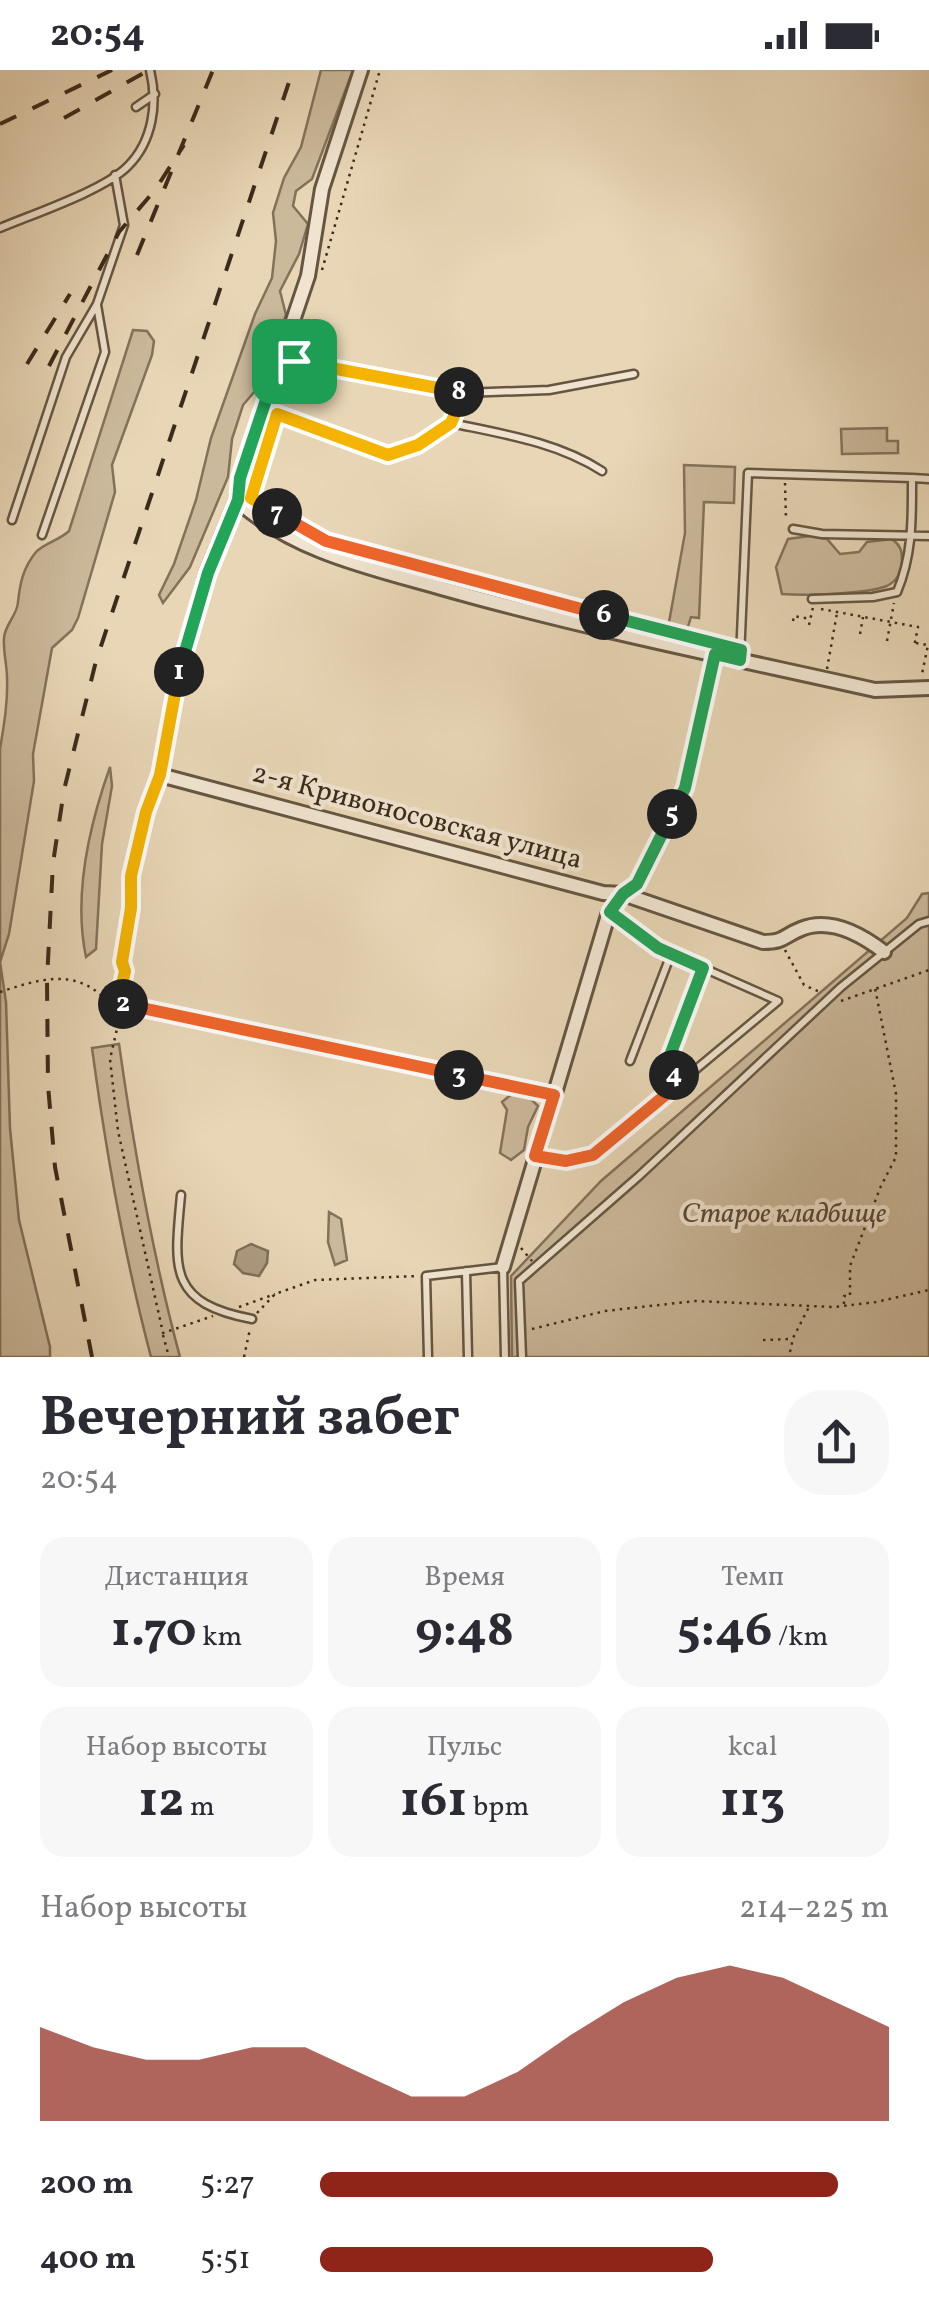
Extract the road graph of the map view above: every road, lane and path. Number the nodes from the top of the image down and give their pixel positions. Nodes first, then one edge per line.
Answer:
1 (150, 70) edge
2 (361, 70) edge
3 (380, 70) edge
4 (156, 94) junction
5 (136, 107) dead end
6 (114, 176) junction
7 (0, 228) edge
8 (319, 280) dead end
9 (97, 304) junction
10 (309, 314) dead end
11 (287, 360) junction
12 (634, 374) dead end
13 (464, 393) junction
14 (270, 412) junction
15 (451, 423) junction
16 (602, 472) dead end
17 (785, 474) junction
18 (912, 478) junction
19 (929, 478) edge
20 (238, 500) junction
21 (254, 500) dead end
22 (268, 508) dead end
23 (12, 520) dead end
24 (793, 529) joint
25 (312, 533) dead end
26 (42, 535) dead end
27 (912, 535) junction
28 (929, 536) edge
29 (345, 546) dead end
30 (897, 592) junction
31 (812, 599) dead end
32 (838, 612) junction
33 (864, 617) junction
34 (810, 619) junction
35 (793, 621) dead end
36 (629, 622) dead end
37 (890, 622) junction
38 (810, 625) dead end
39 (860, 634) dead end
40 (887, 640) dead end
41 (715, 654) junction
42 (740, 660) junction
43 (827, 670) dead end
44 (924, 686) edge
45 (174, 694) joint
46 (160, 775) junction
47 (131, 876) joint
48 (623, 894) junction
49 (610, 912) junction
50 (929, 921) edge
51 (780, 942) junction
52 (884, 952) junction
53 (670, 954) junction
54 (703, 968) junction
55 (929, 970) edge
56 (125, 971) joint
57 (875, 988) junction
58 (0, 992) edge
59 (829, 999) junction
60 (121, 1004) junction
61 (818, 1010) junction
62 (630, 1061) dead end
63 (681, 1082) junction
64 (554, 1095) junction
65 (535, 1156) junction
66 (181, 1196) dead end
67 (512, 1236) junction
68 (536, 1266) junction
69 (503, 1267) junction
70 (466, 1271) junction
71 (426, 1276) junction
72 (929, 1290) edge
73 (275, 1294) junction
74 (810, 1306) junction
75 (844, 1306) junction
76 (221, 1313) junction
77 (252, 1319) junction
78 (521, 1331) junction
79 (163, 1333) junction
80 (793, 1338) junction
81 (763, 1340) dead end
82 (790, 1352) dead end
83 (169, 1357) edge
84 (244, 1357) edge
85 (428, 1357) edge
86 (468, 1357) edge
87 (505, 1357) edge
88 (522, 1357) edge

1 - 4 lane
2 - 11 street
3 - 8 path
4 - 5 lane
4 - 6 lane
6 - 7 lane
6 - 9 lane
9 - 23 lane
9 - 26 lane
10 - 11 path
11 - 13 lane
11 - 14 street
11 - 14 path
12 - 13 lane
13 - 15 lane
14 - 15 lane
14 - 20 street
14 - 21 path
15 - 16 lane
17 - 18 lane
17 - 24 path
17 - 42 lane
18 - 19 lane
18 - 27 lane
20 - 41 street
20 - 45 street
22 - 25 path
24 - 27 lane
27 - 28 lane
27 - 30 lane
29 - 36 path
30 - 31 lane
30 - 37 path
32 - 33 path
32 - 34 path
32 - 43 path
33 - 37 path
33 - 39 path
34 - 35 path
34 - 38 path
37 - 40 path
37 - 44 path
41 - 42 street
41 - 48 street
42 - 44 street
45 - 46 path
46 - 47 street
46 - 48 street, 2-я Кривоносовская улица
47 - 56 path
48 - 49 street
48 - 51 street, 2-я Кривоносовская улица
49 - 53 lane
49 - 64 street
50 - 52 lane
51 - 52 street
51 - 59 path
52 - 59 lane
53 - 54 lane
53 - 62 lane
54 - 63 lane
54 - 63 lane
55 - 57 path
56 - 60 street
57 - 61 path
57 - 75 path
58 - 60 path
59 - 61 lane
60 - 64 street
60 - 79 path
61 - 68 lane
63 - 65 lane
64 - 65 street
65 - 67 street
66 - 76 lane
67 - 68 path
67 - 69 street
68 - 78 lane
69 - 70 lane
69 - 87 lane
70 - 71 lane
70 - 86 lane
71 - 73 path
71 - 85 lane
72 - 75 path
73 - 76 path
73 - 77 path
74 - 75 path
74 - 78 path
74 - 80 path
76 - 77 lane
76 - 79 path
77 - 84 path
78 - 88 lane
79 - 83 path
80 - 81 path
80 - 82 path

